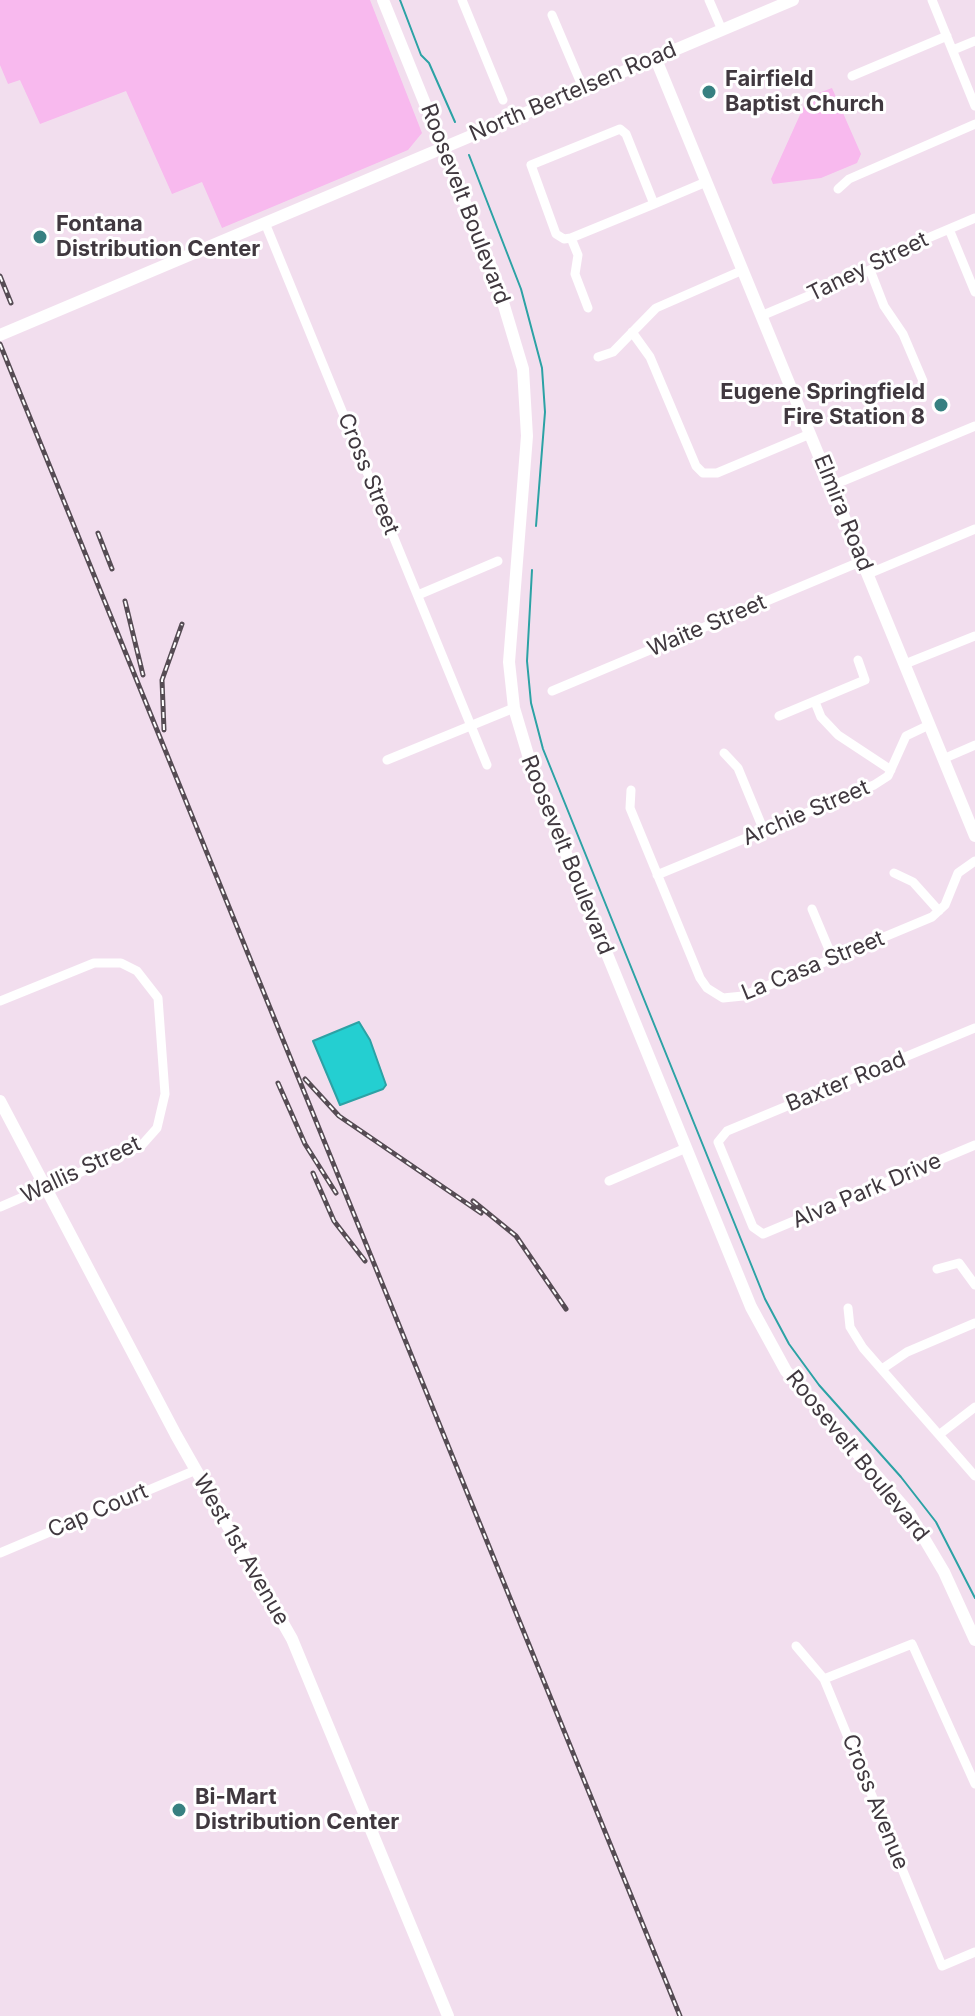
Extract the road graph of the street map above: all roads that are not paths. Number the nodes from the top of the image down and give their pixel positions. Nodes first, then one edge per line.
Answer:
1 (383, 0) edge
2 (462, 0) edge
3 (709, 0) edge
4 (793, 0) edge
5 (932, 0) edge
6 (552, 15) dead end
7 (722, 30) junction
8 (947, 36) junction
9 (975, 41) edge
10 (953, 50) junction
11 (655, 57) junction
12 (852, 76) dead end
13 (583, 88) junction
14 (503, 100) dead end
15 (975, 106) edge
16 (975, 124) edge
17 (444, 147) junction
18 (706, 182) junction
19 (838, 189) dead end
20 (654, 204) junction
21 (975, 218) edge
22 (265, 223) junction
23 (949, 229) junction
24 (571, 238) junction
25 (743, 270) junction
26 (870, 270) junction
27 (975, 292) edge
28 (588, 308) dead end
29 (761, 316) junction
30 (632, 332) junction
31 (0, 335) edge
32 (598, 357) dead end
33 (923, 381) dead end
34 (975, 426) edge
35 (810, 434) junction
36 (831, 486) junction
37 (975, 529) edge
38 (498, 561) dead end
39 (862, 561) junction
40 (868, 574) junction
41 (418, 595) junction
42 (975, 636) edge
43 (858, 660) dead end
44 (905, 664) junction
45 (552, 691) dead end
46 (815, 702) junction
47 (514, 708) junction
48 (779, 716) dead end
49 (471, 725) junction
50 (929, 725) junction
51 (975, 745) edge
52 (724, 753) dead end
53 (943, 759) junction
54 (387, 760) dead end
55 (487, 765) dead end
56 (891, 770) junction
57 (631, 790) dead end
58 (764, 831) junction
59 (975, 836) edge
60 (975, 861) edge
61 (894, 873) dead end
62 (657, 875) junction
63 (812, 909) dead end
64 (939, 911) junction
65 (833, 959) junction
66 (0, 1001) edge
67 (975, 1028) edge
68 (0, 1101) edge
69 (975, 1145) edge
70 (686, 1148) junction
71 (609, 1181) dead end
72 (46, 1187) junction
73 (0, 1207) edge
74 (759, 1234) joint
75 (937, 1269) dead end
76 (975, 1285) edge
77 (848, 1308) dead end
78 (975, 1323) edge
79 (882, 1369) junction
80 (975, 1407) edge
81 (940, 1434) junction
82 (196, 1470) junction
83 (975, 1476) edge
84 (0, 1553) edge
85 (975, 1640) edge
86 (796, 1646) dead end
87 (824, 1679) junction
88 (975, 1784) edge
89 (975, 1952) edge
90 (448, 2016) edge

1 - 17 street, Roosevelt Boulevard
2 - 14 street
3 - 7 street
4 - 7 street, North Bertelsen Road
5 - 8 street
6 - 13 street
7 - 11 street, North Bertelsen Road
8 - 10 street
8 - 12 street
9 - 10 street
10 - 15 street
11 - 13 street, North Bertelsen Road
11 - 18 street, Elmira Road
13 - 17 street, North Bertelsen Road
16 - 19 street
17 - 22 street, North Bertelsen Road
17 - 47 street, Roosevelt Boulevard
18 - 20 street
18 - 25 street, Elmira Road
20 - 24 street
20 - 24 street
21 - 23 street, Taney Street
22 - 31 street, North Bertelsen Road
22 - 41 street, Cross Street
23 - 26 street, Taney Street
23 - 27 street
24 - 28 street
25 - 29 street, Elmira Road
25 - 30 street
26 - 29 street, Taney Street
26 - 33 street
29 - 35 street, Elmira Road
30 - 32 street
30 - 35 street
34 - 36 street
35 - 36 street, Elmira Road
36 - 39 street, Elmira Road
37 - 40 street
38 - 41 street
39 - 40 street, Elmira Road
39 - 45 street, Waite Street
40 - 44 street, Elmira Road
41 - 49 street, Cross Street
42 - 44 street
43 - 46 street
44 - 50 street, Elmira Road
46 - 48 street
46 - 56 street
47 - 49 street
47 - 70 street, Roosevelt Boulevard
49 - 54 street
49 - 55 street, Cross Street
50 - 53 street, Elmira Road
50 - 56 street, Archie Street
51 - 53 street
52 - 58 street
53 - 59 street, Elmira Road
56 - 58 street, Archie Street
57 - 62 street, La Casa Street
58 - 62 street, Archie Street
60 - 64 street
61 - 64 street
62 - 65 street, La Casa Street
63 - 65 street
64 - 65 street, La Casa Street
66 - 72 street, Wallis Street
67 - 74 street, Baxter Road
68 - 72 street, West 1st Avenue
69 - 74 street, Alva Park Drive
70 - 71 street
70 - 85 street, Roosevelt Boulevard
72 - 73 street, Wallis Street
72 - 82 street, West 1st Avenue
75 - 76 street
77 - 79 street
78 - 79 street
79 - 81 street
80 - 81 street
81 - 83 street
82 - 84 street, Cap Court
82 - 90 street, West 1st Avenue
86 - 87 street, Cross Avenue
87 - 88 street
87 - 89 street, Cross Avenue

